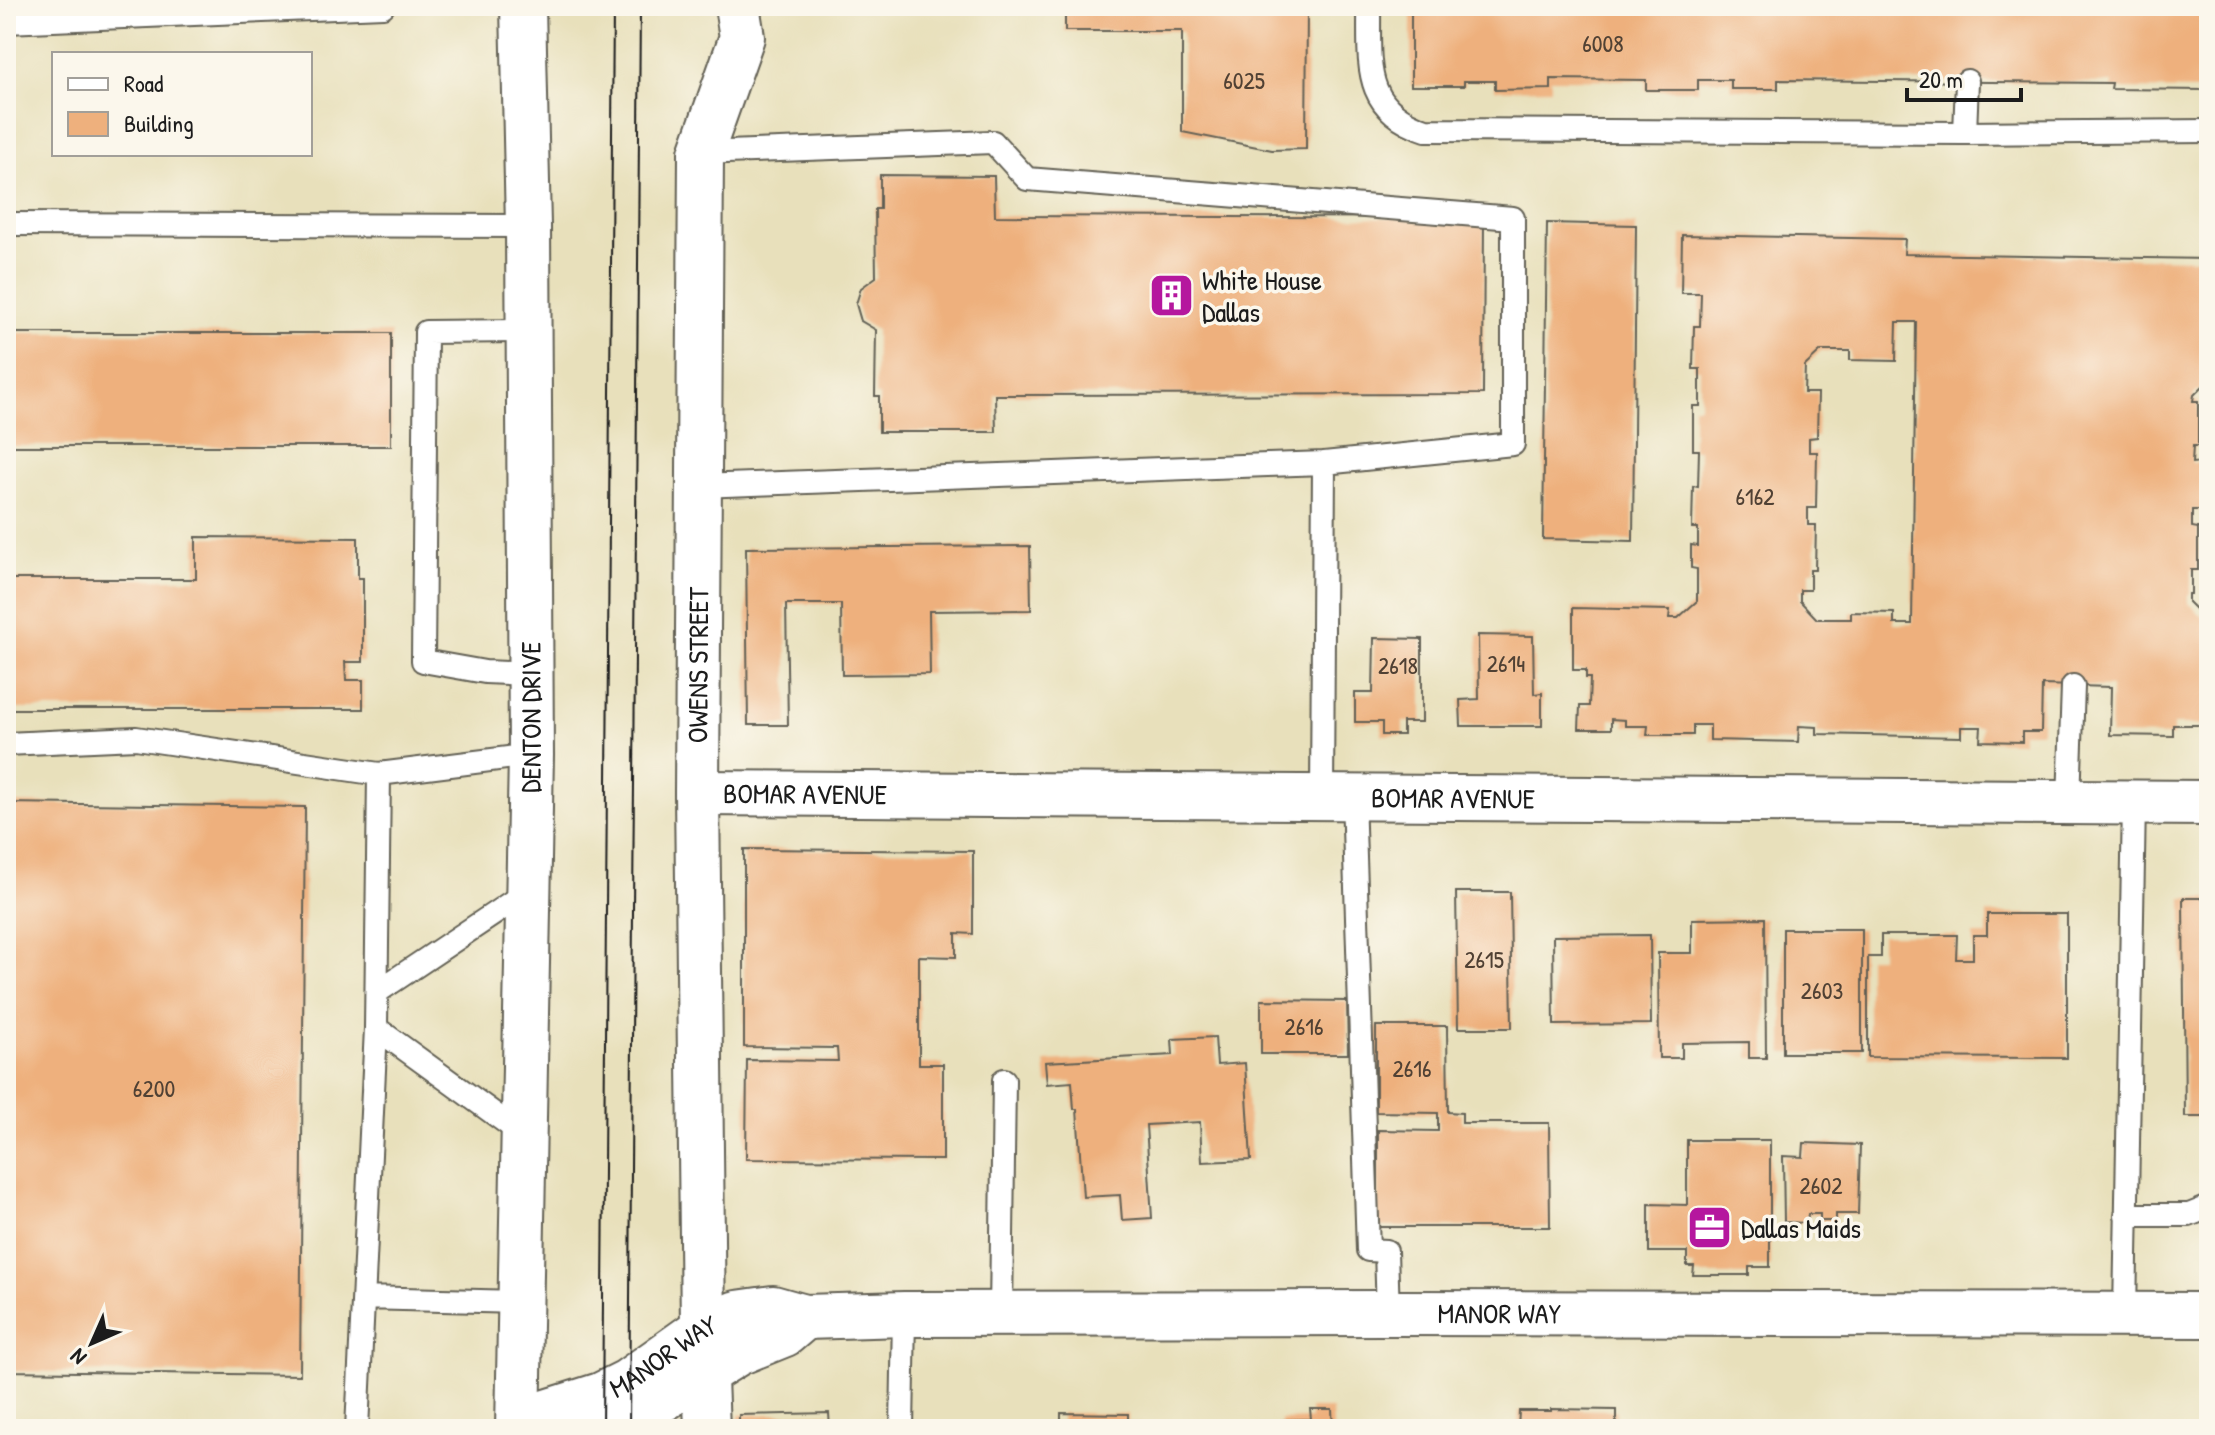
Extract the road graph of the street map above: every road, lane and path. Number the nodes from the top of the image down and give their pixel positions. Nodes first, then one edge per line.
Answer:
1 (383, 6) edge
2 (523, 6) edge
3 (737, 6) edge
4 (1369, 6) edge
5 (6, 22) edge
6 (1967, 81) dead end
7 (2209, 131) edge
8 (1965, 133) junction
9 (701, 153) junction
10 (6, 224) edge
11 (528, 226) junction
12 (529, 331) junction
13 (1324, 463) junction
14 (699, 486) junction
15 (530, 674) junction
16 (2073, 686) dead end
17 (6, 744) edge
18 (531, 755) junction
19 (379, 774) junction
20 (697, 793) junction
21 (1338, 797) junction
22 (2069, 801) junction
23 (2134, 802) junction
24 (2209, 803) edge
25 (528, 891) junction
26 (377, 992) junction
27 (376, 1028) junction
28 (1004, 1080) dead end
29 (522, 1134) junction
30 (2209, 1207) edge
31 (2126, 1215) junction
32 (364, 1298) junction
33 (521, 1302) junction
34 (2204, 1308) edge
35 (1388, 1313) junction
36 (904, 1314) junction
37 (1001, 1314) junction
38 (2125, 1314) junction
39 (805, 1317) junction
40 (703, 1328) junction
41 (705, 1371) junction
42 (634, 1424) edge
43 (357, 1429) edge
44 (518, 1429) edge
45 (525, 1429) edge
46 (707, 1429) edge
47 (902, 1429) edge

1 - 5 lane
2 - 11 street, DENTON DRIVE
3 - 9 street, OWENS STREET
4 - 8 lane
6 - 8 lane
7 - 8 lane
9 - 13 lane
9 - 14 street, OWENS STREET
10 - 11 lane
11 - 12 street, DENTON DRIVE
12 - 15 street, DENTON DRIVE
12 - 15 lane
13 - 14 lane
13 - 21 lane
14 - 20 street, OWENS STREET
15 - 18 street, DENTON DRIVE
16 - 22 lane
17 - 19 lane
18 - 19 lane
18 - 25 street, DENTON DRIVE
19 - 26 lane
20 - 21 street, BOMAR AVENUE
20 - 40 street, OWENS STREET
21 - 22 street, BOMAR AVENUE
21 - 35 lane
22 - 23 street, BOMAR AVENUE
23 - 24 street, BOMAR AVENUE
23 - 31 lane
25 - 26 lane
25 - 29 street, DENTON DRIVE
26 - 27 lane
27 - 29 lane
27 - 32 lane
28 - 37 lane
29 - 33 street, DENTON DRIVE
30 - 31 lane
31 - 38 lane
32 - 33 lane
32 - 43 lane
33 - 44 street, DENTON DRIVE
34 - 38 street, MANOR WAY
35 - 37 street, MANOR WAY
35 - 38 street, MANOR WAY
36 - 37 street, MANOR WAY
36 - 39 street, MANOR WAY
36 - 47 lane
39 - 40 street, MANOR WAY
39 - 41 street, MANOR WAY
40 - 41 street, OWENS STREET
40 - 45 street, MANOR WAY
41 - 42 street, MANOR WAY
41 - 46 street, OWENS STREET

